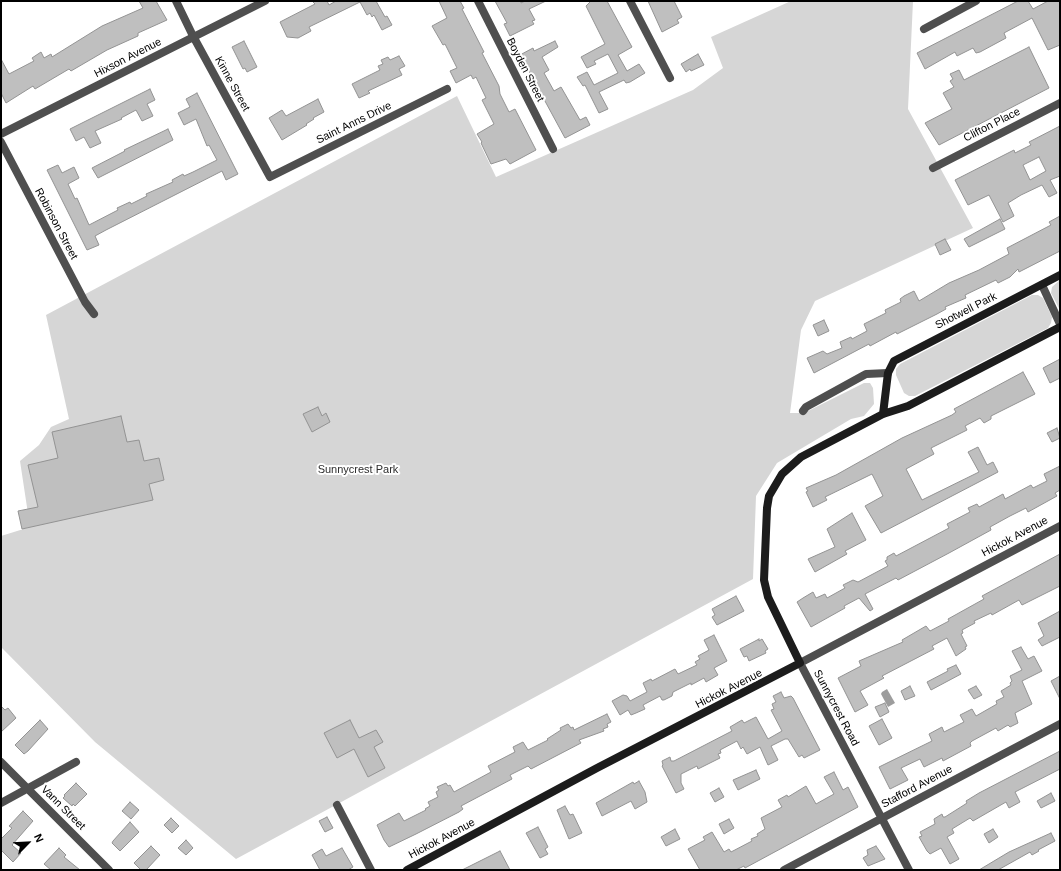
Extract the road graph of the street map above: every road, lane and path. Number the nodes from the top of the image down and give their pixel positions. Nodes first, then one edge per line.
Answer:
1 (176, 1) edge
2 (265, 1) edge
3 (478, 1) edge
4 (630, 1) edge
5 (976, 1) edge
6 (924, 29) dead end
7 (193, 36) junction
8 (670, 78) dead end
9 (447, 89) dead end
10 (1060, 103) edge
11 (1, 134) edge
12 (1, 142) edge
13 (552, 149) dead end
14 (933, 168) dead end
15 (270, 177) joint
16 (1060, 275) edge
17 (1042, 285) junction
18 (94, 314) dead end
19 (1060, 325) edge
20 (888, 373) junction
21 (803, 411) dead end
22 (883, 414) junction
23 (1060, 526) edge
24 (800, 663) junction
25 (1060, 724) edge
26 (1, 762) edge
27 (76, 762) dead end
28 (28, 789) junction
29 (1, 803) edge
30 (337, 805) dead end
31 (882, 818) junction
32 (109, 870) edge
33 (371, 870) edge
34 (407, 870) edge
35 (784, 870) edge
36 (909, 870) edge

1 - 7 street, Kinne Street
2 - 7 street, Hixson Avenue
3 - 13 street, Boyden Street
4 - 8 street
5 - 6 street
7 - 11 street, Hixson Avenue
7 - 15 street, Kinne Street
9 - 15 street, Saint Anns Drive
10 - 14 street, Clifton Place
12 - 18 street, Robinson Street
16 - 17 street, Shotwell Park
17 - 19 street
17 - 20 street, Shotwell Park
19 - 22 street
20 - 21 street
20 - 22 street
22 - 24 street, Sunnycrest Road
23 - 24 street, Hickok Avenue
24 - 31 street, Sunnycrest Road
24 - 34 street, Hickok Avenue
25 - 31 street, Stafford Avenue
26 - 28 street, Vann Street
27 - 28 street
28 - 29 street
28 - 32 street, Vann Street
30 - 33 street
31 - 35 street, Stafford Avenue
31 - 36 street, Sunnycrest Road

